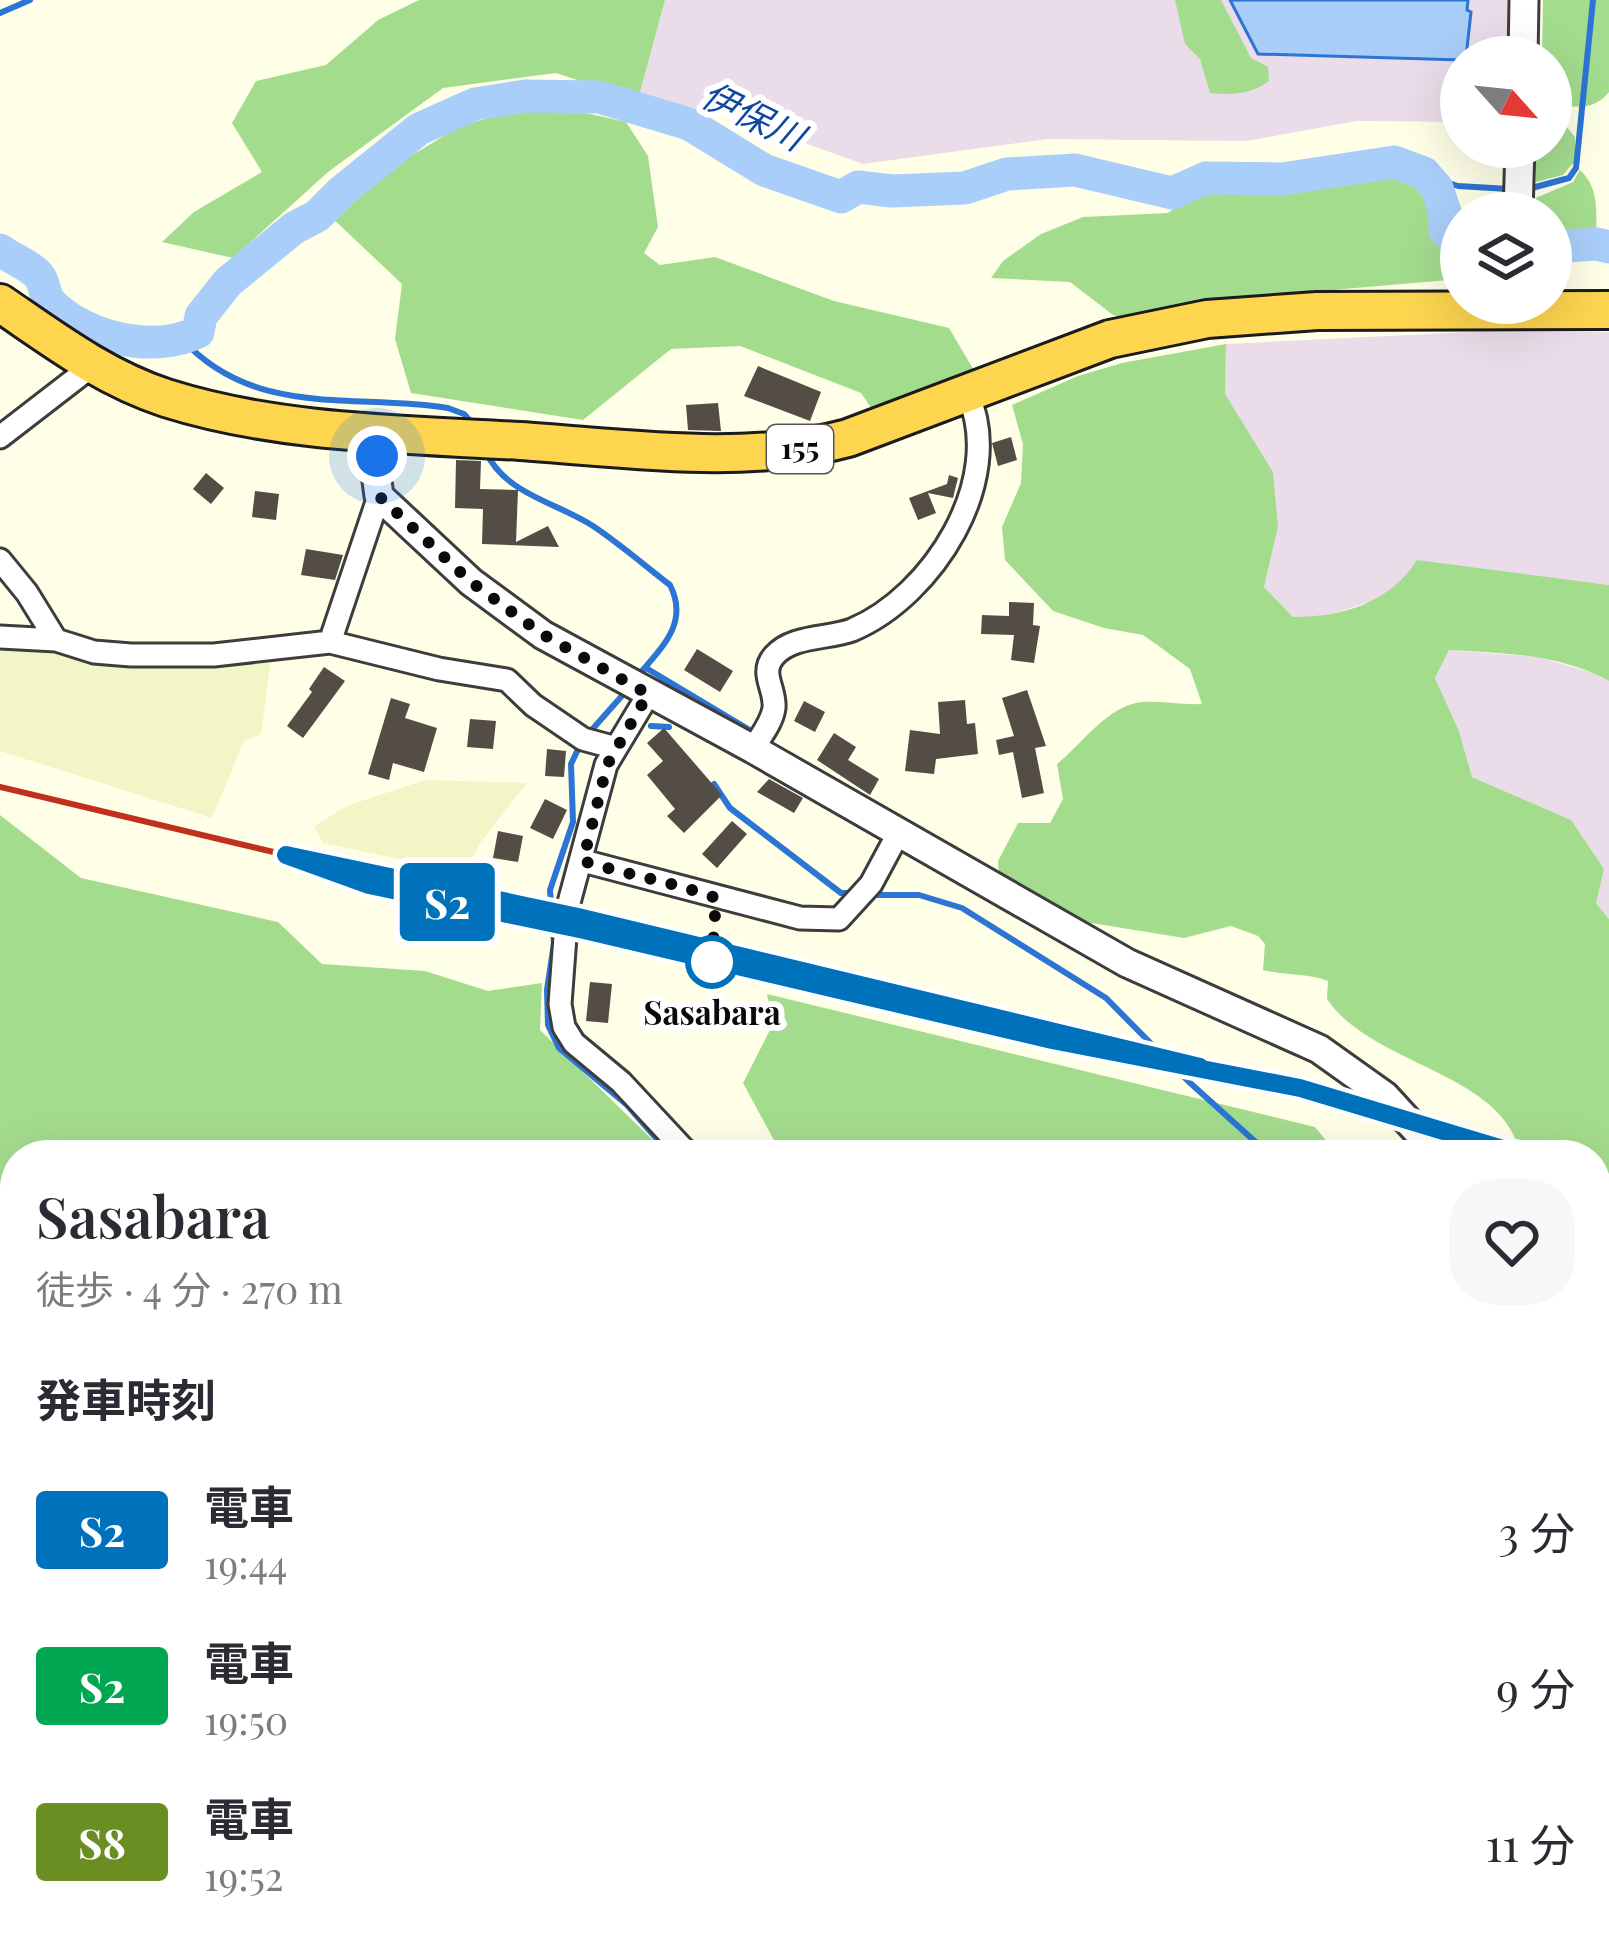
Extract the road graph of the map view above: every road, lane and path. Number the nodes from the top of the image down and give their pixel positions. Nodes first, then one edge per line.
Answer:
1 (1524, 0) edge
2 (1523, 36) edge
3 (0, 303) edge
4 (1440, 308) edge
5 (1572, 308) edge
6 (1609, 310) edge
7 (92, 366) junction
8 (968, 395) junction
9 (381, 433) junction
10 (0, 437) edge
11 (379, 496) junction
12 (0, 560) edge
13 (0, 637) edge
14 (56, 640) junction
15 (329, 642) junction
16 (648, 694) junction
17 (616, 748) junction
18 (752, 749) junction
19 (899, 832) junction
20 (583, 861) junction
21 (675, 1140) edge
22 (1425, 1140) edge

1 - 2 street
3 - 7 highway, 155
4 - 8 highway, 155
5 - 6 highway, 155
7 - 9 highway, 155
7 - 10 street
8 - 9 highway, 155
8 - 18 street
9 - 11 street
11 - 15 street
11 - 16 street
12 - 14 street
13 - 14 street
14 - 15 street
15 - 17 street
16 - 17 street
16 - 18 street
17 - 20 street
18 - 19 street
19 - 20 street
19 - 22 street
20 - 21 street

